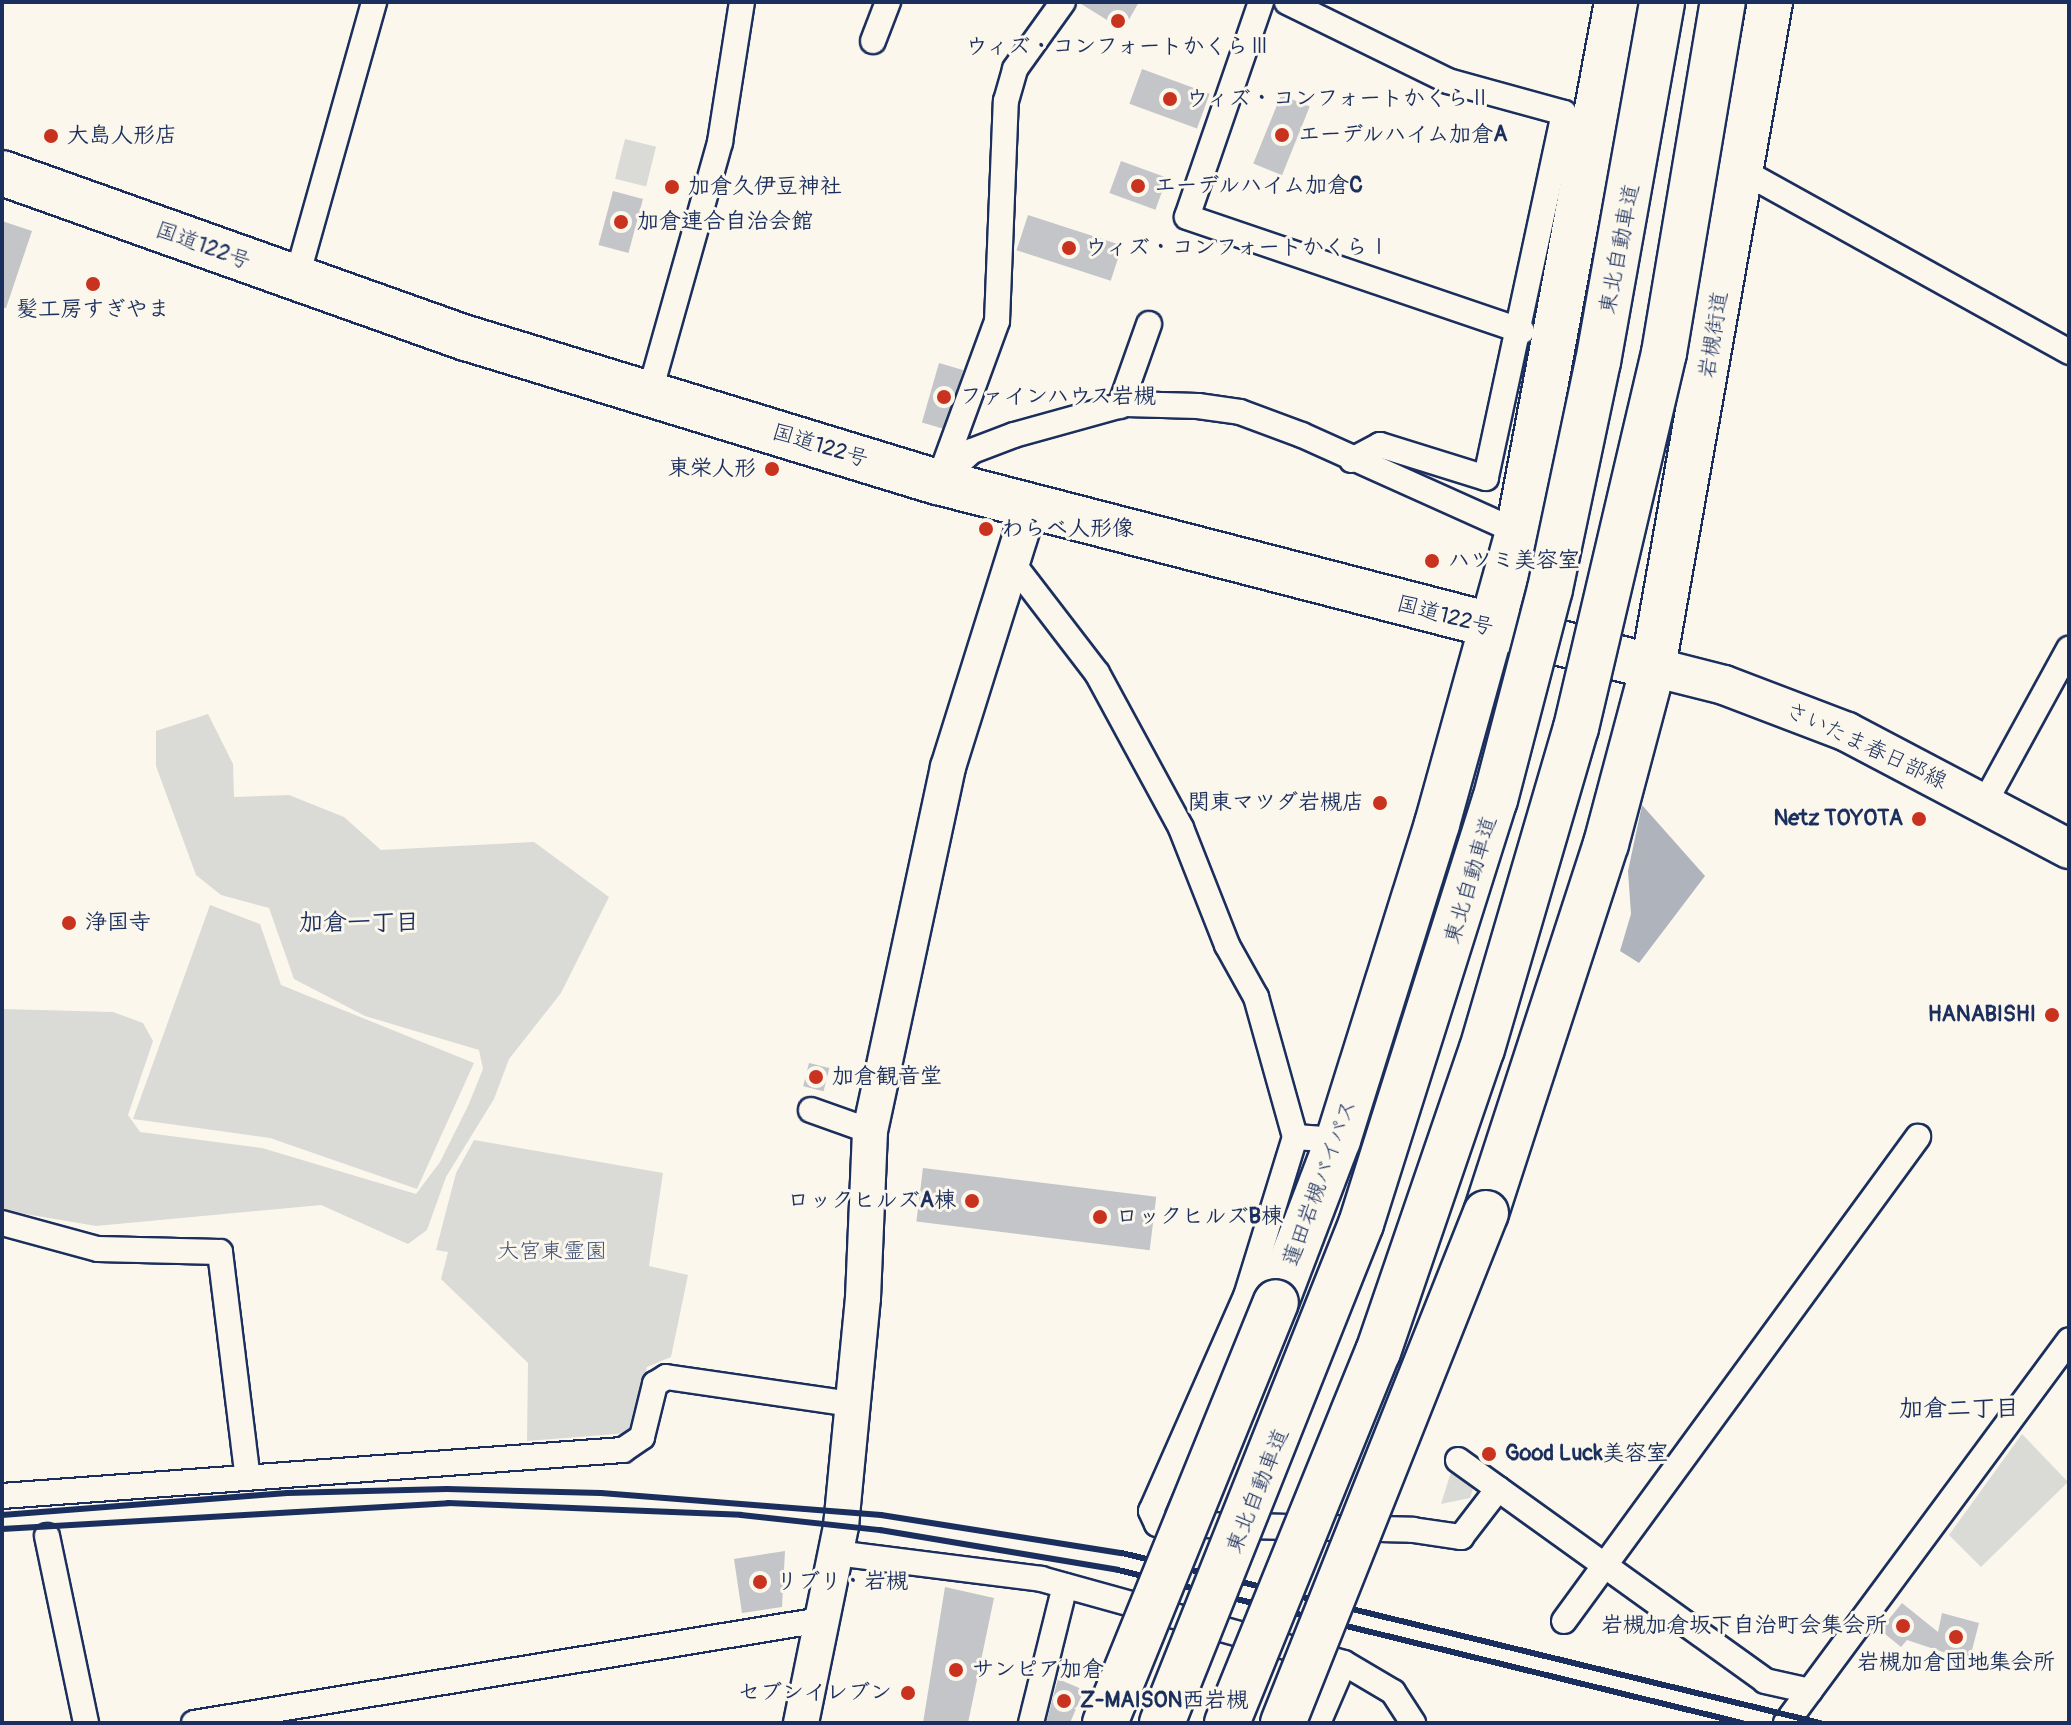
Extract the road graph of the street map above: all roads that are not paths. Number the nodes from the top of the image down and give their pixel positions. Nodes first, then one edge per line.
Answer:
1 (374, 2) edge
2 (742, 2) edge
3 (888, 2) edge
4 (1063, 2) edge
5 (1261, 2) edge
6 (1287, 2) edge
7 (1617, 2) edge
8 (1662, 2) edge
9 (1723, 2) edge
10 (1770, 2) edge
11 (1320, 9) edge
12 (873, 41) dead end
13 (1741, 170) junction
14 (2, 173) edge
15 (296, 280) junction
16 (1149, 324) dead end
17 (1522, 331) junction
18 (2069, 352) edge
19 (649, 395) junction
20 (1120, 406) junction
21 (1352, 460) junction
22 (938, 482) junction
23 (1030, 506) junction
24 (1518, 532) junction
25 (1014, 565) junction
26 (1489, 628) junction
27 (2069, 649) edge
28 (1653, 667) junction
29 (1984, 804) junction
30 (2069, 849) edge
31 (811, 1110) dead end
32 (870, 1131) junction
33 (1295, 1137) junction
34 (1918, 1137) dead end
35 (1338, 1140) junction
36 (2, 1223) edge
37 (2069, 1340) edge
38 (852, 1404) junction
39 (1458, 1460) dead end
40 (247, 1473) junction
41 (1498, 1489) junction
42 (2, 1496) edge
43 (47, 1536) dead end
44 (836, 1553) junction
45 (1604, 1566) junction
46 (1065, 1586) junction
47 (821, 1620) junction
48 (1564, 1621) dead end
49 (1344, 1663) junction
50 (1810, 1691) junction
51 (86, 1723) edge
52 (194, 1723) edge
53 (801, 1723) edge
54 (1031, 1723) edge
55 (1105, 1723) edge
56 (1162, 1723) edge
57 (1227, 1723) edge
58 (1283, 1723) edge
59 (1318, 1723) edge
60 (1413, 1723) edge
61 (1786, 1723) edge

1 - 15 street
2 - 19 street
3 - 12 street
4 - 22 street
5 - 17 street
6 - 11 street
7 - 24 highway
8 - 56 highway, 東北自動車道, bridge
9 - 57 highway, bridge
10 - 13 highway, 岩槻街道
11 - 17 street
13 - 18 street
13 - 28 highway, 岩槻街道
14 - 15 highway, 国道122号
15 - 19 highway, 国道122号
16 - 20 street
17 - 21 street
19 - 22 highway, 国道122号
20 - 21 street
20 - 22 street
21 - 24 street
22 - 23 highway, 国道122号
23 - 25 street
23 - 26 highway, 国道122号
24 - 26 highway
25 - 32 street
25 - 33 street
26 - 28 highway, 国道122号
26 - 35 highway, 蓮田岩槻バイパス
27 - 29 street
28 - 29 main road, さいたま春日部線
28 - 58 highway, bridge
29 - 30 main road, さいたま春日部線
31 - 32 street
32 - 38 street
33 - 35 street
33 - 41 street
34 - 45 street
35 - 55 highway, 蓮田岩槻バイパス, bridge
36 - 40 street
37 - 50 street
38 - 40 street
38 - 44 street
39 - 41 street
40 - 42 street
41 - 45 street
43 - 51 street
44 - 46 street
44 - 47 street
45 - 48 street
45 - 50 street
46 - 49 street
46 - 54 street
47 - 52 street
47 - 53 street
49 - 59 street
49 - 60 street
50 - 61 street

